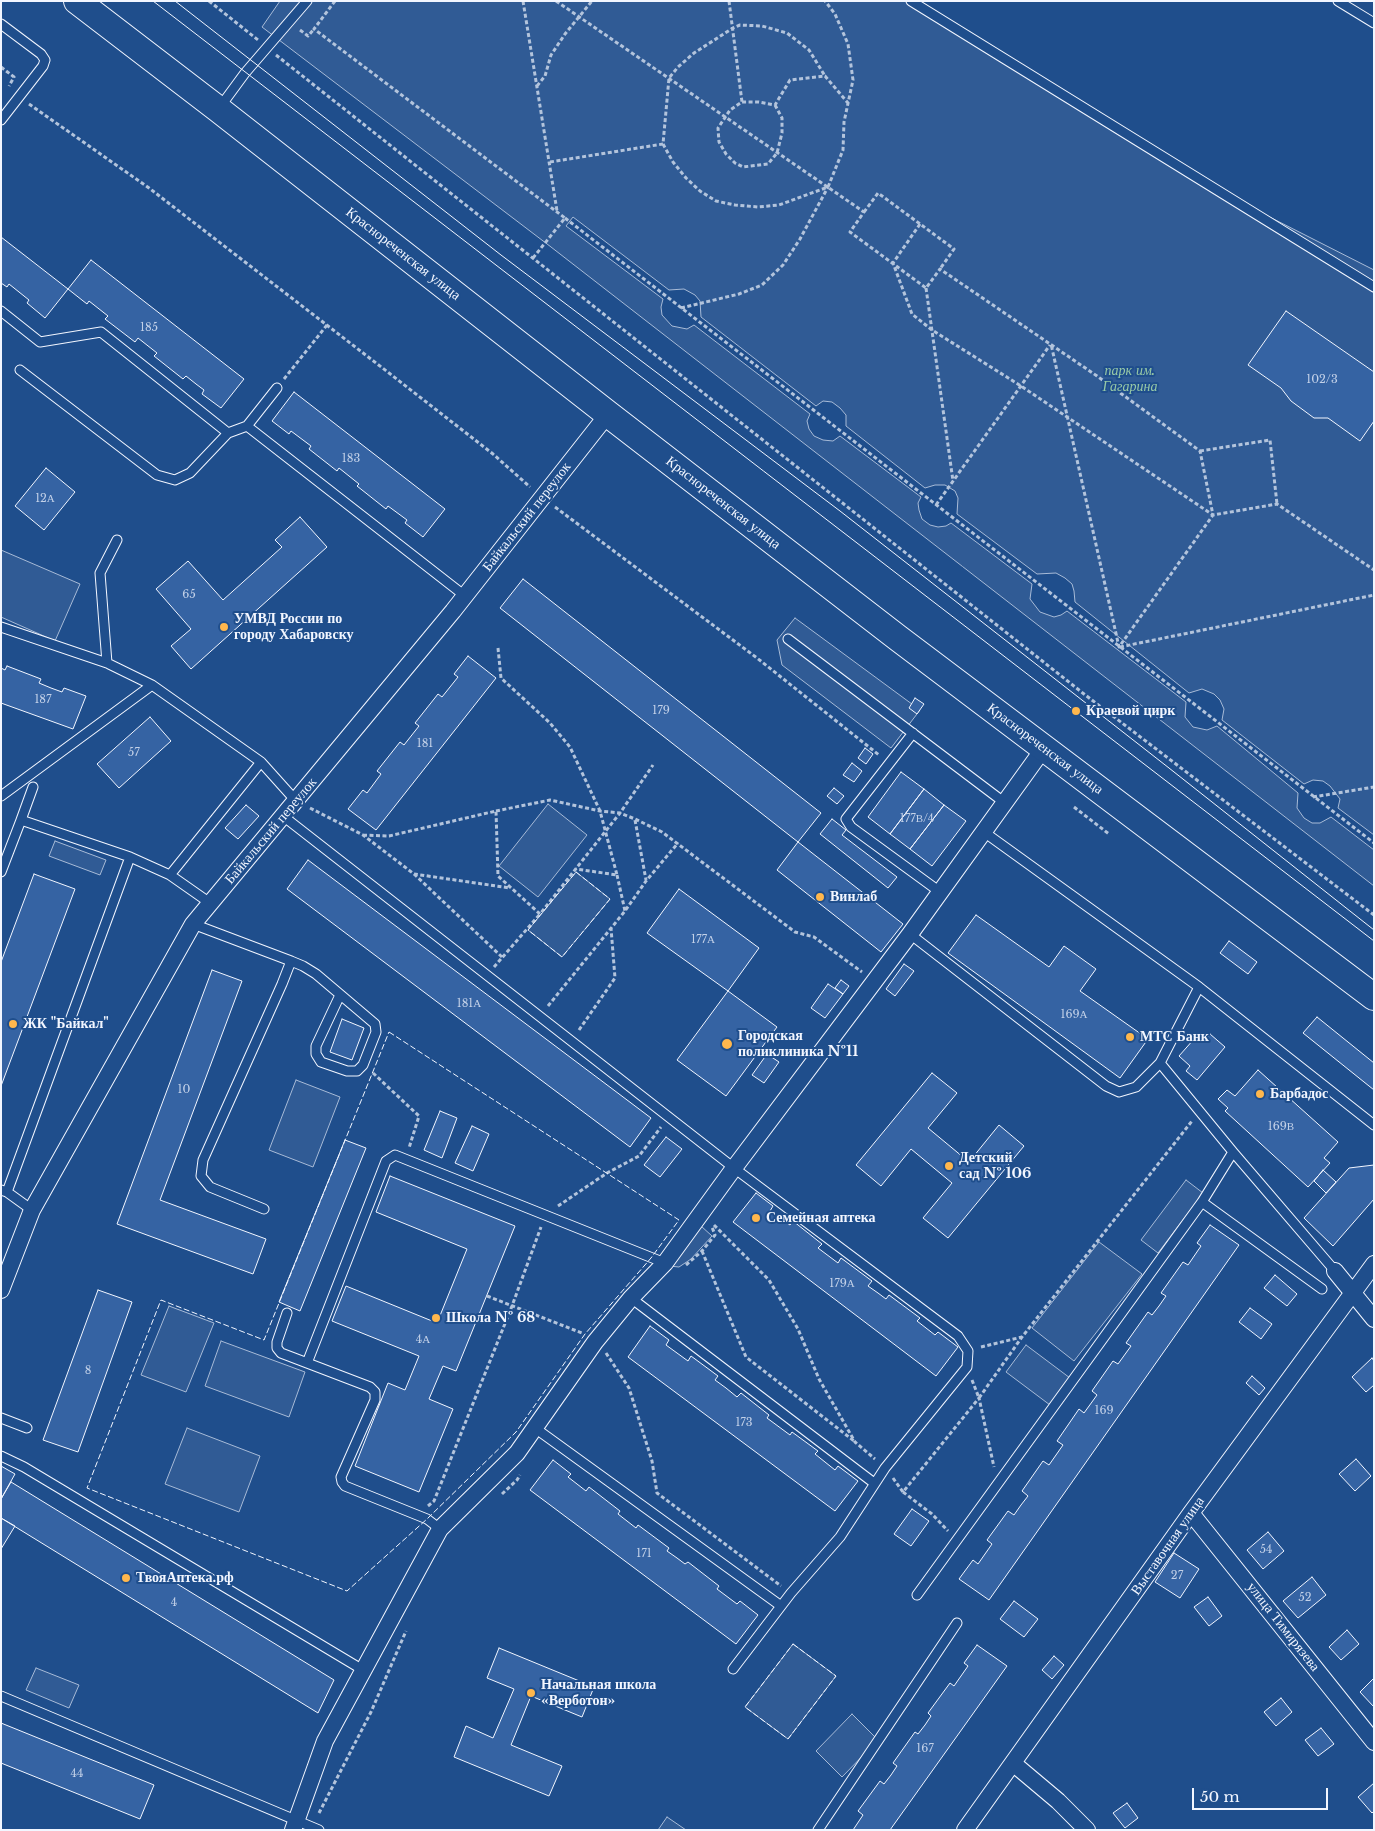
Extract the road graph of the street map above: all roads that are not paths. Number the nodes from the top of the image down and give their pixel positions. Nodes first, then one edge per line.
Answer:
1 (77, 1) edge
2 (307, 1) edge
3 (911, 1) edge
4 (1338, 1) edge
5 (1374, 23) edge
6 (1, 24) edge
7 (218, 109) junction
8 (1, 120) edge
9 (1374, 288) edge
10 (1, 311) edge
11 (20, 370) dead end
12 (277, 388) road end
13 (608, 414) junction
14 (247, 426) junction
15 (228, 433) junction
16 (117, 540) dead end
17 (465, 596) junction
18 (1, 627) edge
19 (788, 639) dead end
20 (107, 663) junction
21 (152, 685) junction
22 (913, 733) junction
23 (1044, 748) junction
24 (261, 762) junction
25 (33, 787) dead end
26 (1, 796) edge
27 (296, 801) junction
28 (1005, 803) junction
29 (283, 816) junction
30 (21, 820) junction
31 (984, 832) junction
32 (130, 857) junction
33 (1, 872) edge
34 (170, 875) junction
35 (940, 892) junction
36 (210, 903) junction
37 (193, 924) junction
38 (910, 934) junction
39 (291, 961) junction
40 (1199, 987) junction
41 (340, 995) junction
42 (1374, 997) edge
43 (1160, 1063) junction
44 (1374, 1125) edge
45 (1232, 1152) junction
46 (734, 1168) junction
47 (4, 1191) edge
48 (1202, 1202) junction
49 (264, 1209) dead end
50 (32, 1210) junction
51 (665, 1263) junction
52 (1374, 1264) edge
53 (1335, 1271) joint
54 (1322, 1289) dead end
55 (1, 1290) edge
56 (1352, 1292) junction
57 (631, 1298) junction
58 (287, 1313) dead end
59 (1374, 1319) edge
60 (307, 1363) junction
61 (1, 1418) edge
62 (27, 1428) dead end
63 (535, 1428) junction
64 (1, 1456) edge
65 (874, 1484) junction
66 (1192, 1512) junction
67 (440, 1529) junction
68 (918, 1595) dead end
69 (781, 1606) junction
70 (957, 1623) dead end
71 (733, 1669) dead end
72 (363, 1670) junction
73 (1, 1696) edge
74 (1374, 1742) edge
75 (1014, 1764) junction
76 (295, 1825) edge
77 (316, 1828) edge
78 (818, 1830) edge
79 (965, 1830) edge
80 (1087, 1830) edge

1 - 7 main road, Краснореченская улица
2 - 7 lane
3 - 9 lane
4 - 5 lane
6 - 8 lane
7 - 13 main road, Краснореченская улица
10 - 15 lane
11 - 15 lane
12 - 14 lane
13 - 17 street, Байкальский переулок
13 - 23 main road, Краснореченская улица
14 - 15 lane
14 - 17 lane
16 - 20 lane
17 - 27 street, Байкальский переулок
18 - 20 lane
19 - 22 lane
20 - 21 lane
21 - 24 lane
21 - 26 lane
22 - 28 lane
22 - 35 lane
23 - 28 street
23 - 42 main road, Краснореченская улица
24 - 27 lane
24 - 34 lane
25 - 30 lane
27 - 29 street, Байкальский переулок
28 - 31 street
29 - 36 street, Байкальский переулок
29 - 46 lane
30 - 32 lane
30 - 33 lane
31 - 35 street
31 - 40 lane
32 - 34 lane
32 - 47 lane
34 - 36 lane
35 - 38 street
36 - 37 street, Байкальский переулок
37 - 39 lane
37 - 50 street, Байкальский переулок
38 - 43 lane
38 - 46 street
39 - 41 lane
39 - 49 lane
40 - 43 lane
40 - 44 lane
41 - 41 lane
43 - 45 lane
45 - 48 lane
45 - 53 lane
46 - 51 street
46 - 65 lane
47 - 50 lane
48 - 54 lane
48 - 68 lane
50 - 55 street, Байкальский переулок
51 - 57 street
51 - 60 lane
52 - 56 street, Выставочная улица
53 - 56 street
56 - 59 street
56 - 66 street, Выставочная улица
57 - 63 street
57 - 65 lane
58 - 60 lane
60 - 67 lane
61 - 62 lane
63 - 67 street
63 - 69 lane
64 - 72 lane
65 - 69 lane
66 - 74 street, улица Тимирязева
66 - 75 street, Выставочная улица
67 - 72 street
69 - 71 lane
70 - 78 lane
72 - 76 street
73 - 76 lane
75 - 79 street, Выставочная улица
75 - 80 street
76 - 77 lane

